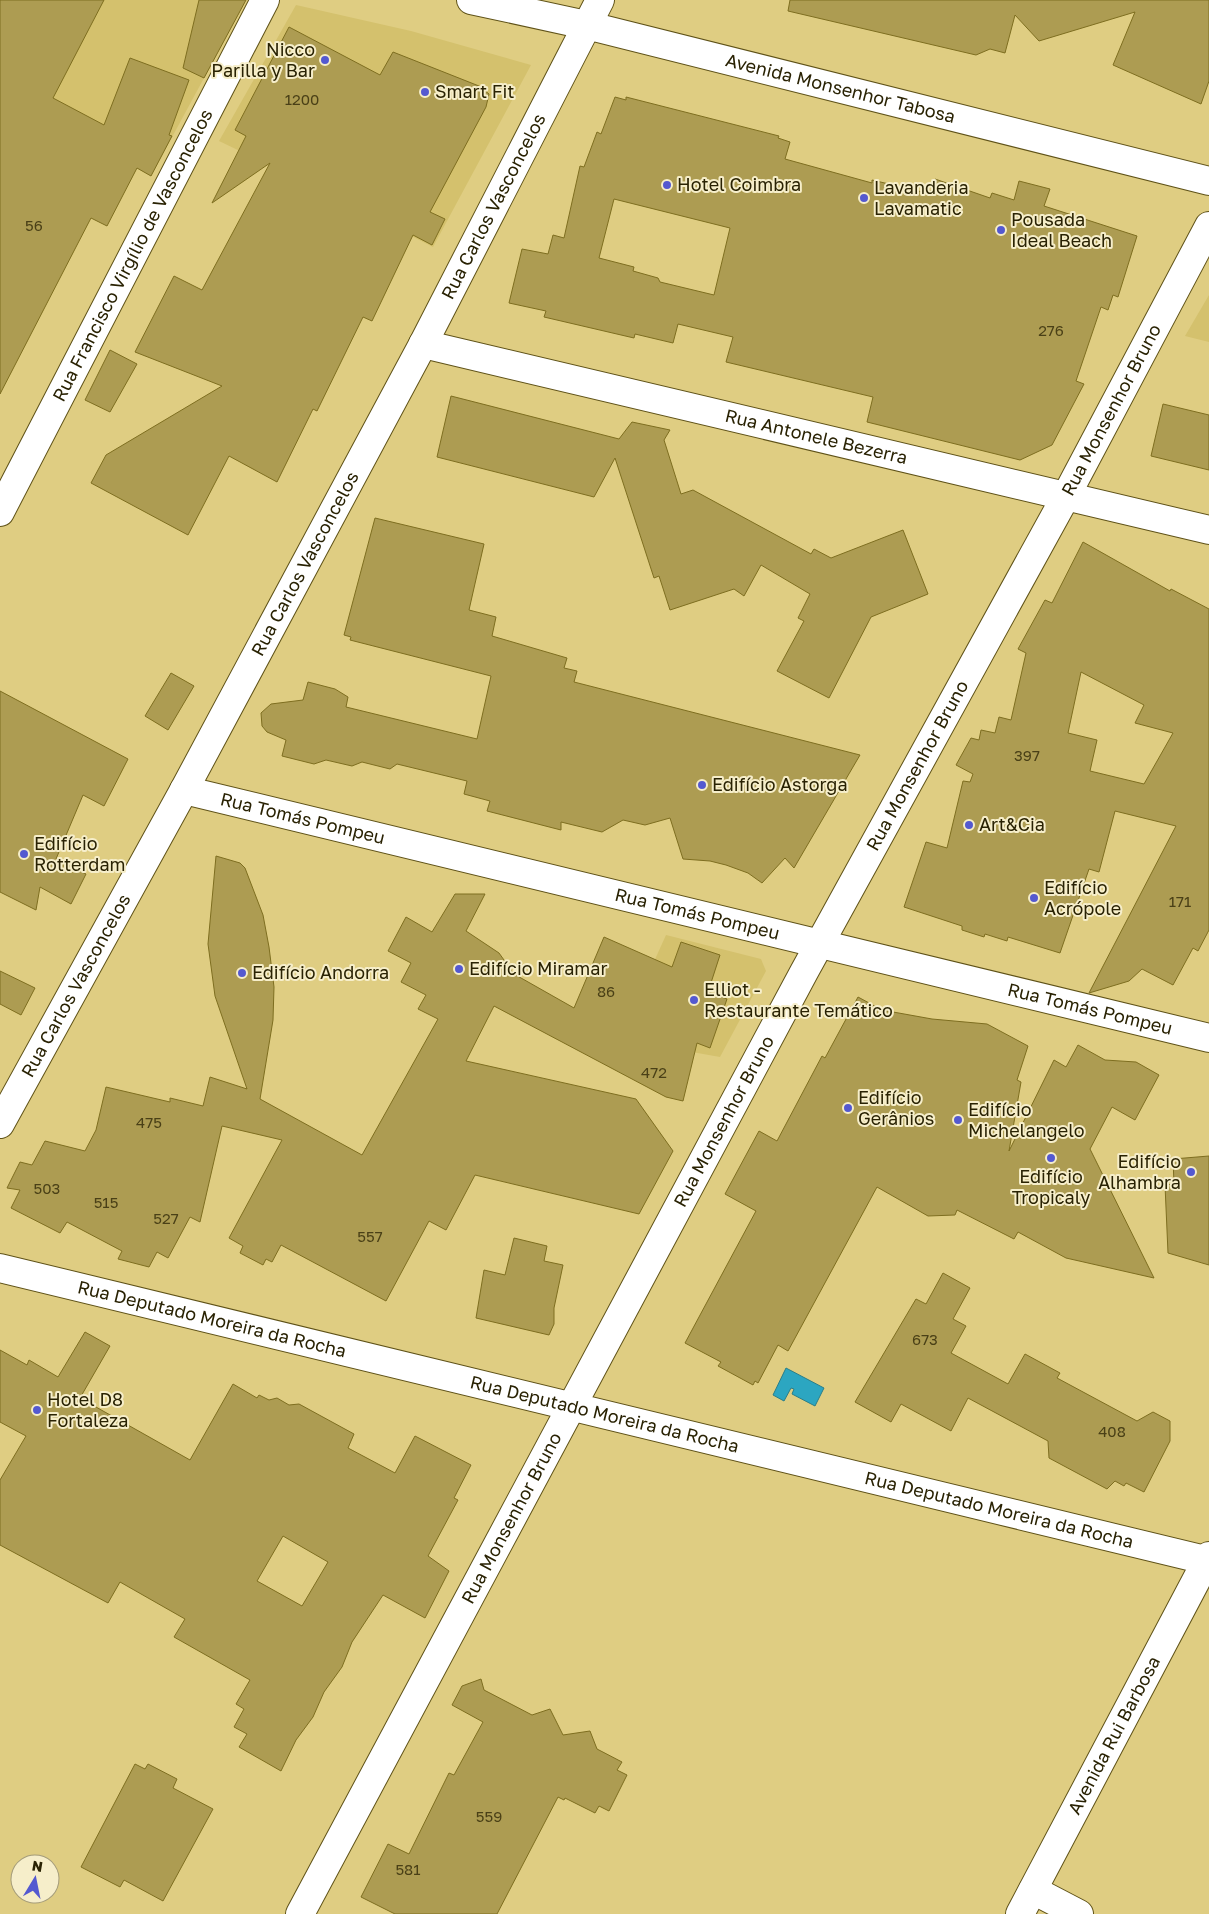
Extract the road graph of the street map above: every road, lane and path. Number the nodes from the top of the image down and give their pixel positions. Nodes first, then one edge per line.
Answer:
1 (265, 0) edge
2 (471, 0) edge
3 (600, 0) edge
4 (586, 25) junction
5 (1209, 181) edge
6 (1209, 226) edge
7 (423, 344) junction
8 (1066, 496) junction
9 (0, 512) edge
10 (1209, 530) edge
11 (184, 790) junction
12 (819, 943) junction
13 (1209, 1038) edge
14 (0, 1124) edge
15 (0, 1268) edge
16 (571, 1406) junction
17 (1208, 1559) edge
18 (1033, 1890) junction
19 (300, 1914) edge
20 (1020, 1914) edge
21 (1079, 1914) edge

1 - 9 street, Rua Francisco Virgílio de Vasconcelos
2 - 4 street, Avenida Monsenhor Tabosa
3 - 4 street, Rua Carlos Vasconcelos
4 - 5 street, Avenida Monsenhor Tabosa
4 - 7 street, Rua Carlos Vasconcelos
6 - 8 street, Rua Monsenhor Bruno
7 - 8 street, Rua Antonele Bezerra
7 - 11 street, Rua Carlos Vasconcelos
8 - 10 street, Rua Antonele Bezerra
8 - 12 street, Rua Monsenhor Bruno
11 - 12 street, Rua Tomás Pompeu
11 - 14 street, Rua Carlos Vasconcelos
12 - 13 street, Rua Tomás Pompeu
12 - 16 street, Rua Monsenhor Bruno
15 - 16 street, Rua Deputado Moreira da Rocha
16 - 17 street, Rua Deputado Moreira da Rocha
16 - 19 street, Rua Monsenhor Bruno
17 - 18 street, Avenida Rui Barbosa
18 - 20 street, Avenida Rui Barbosa
18 - 21 street

